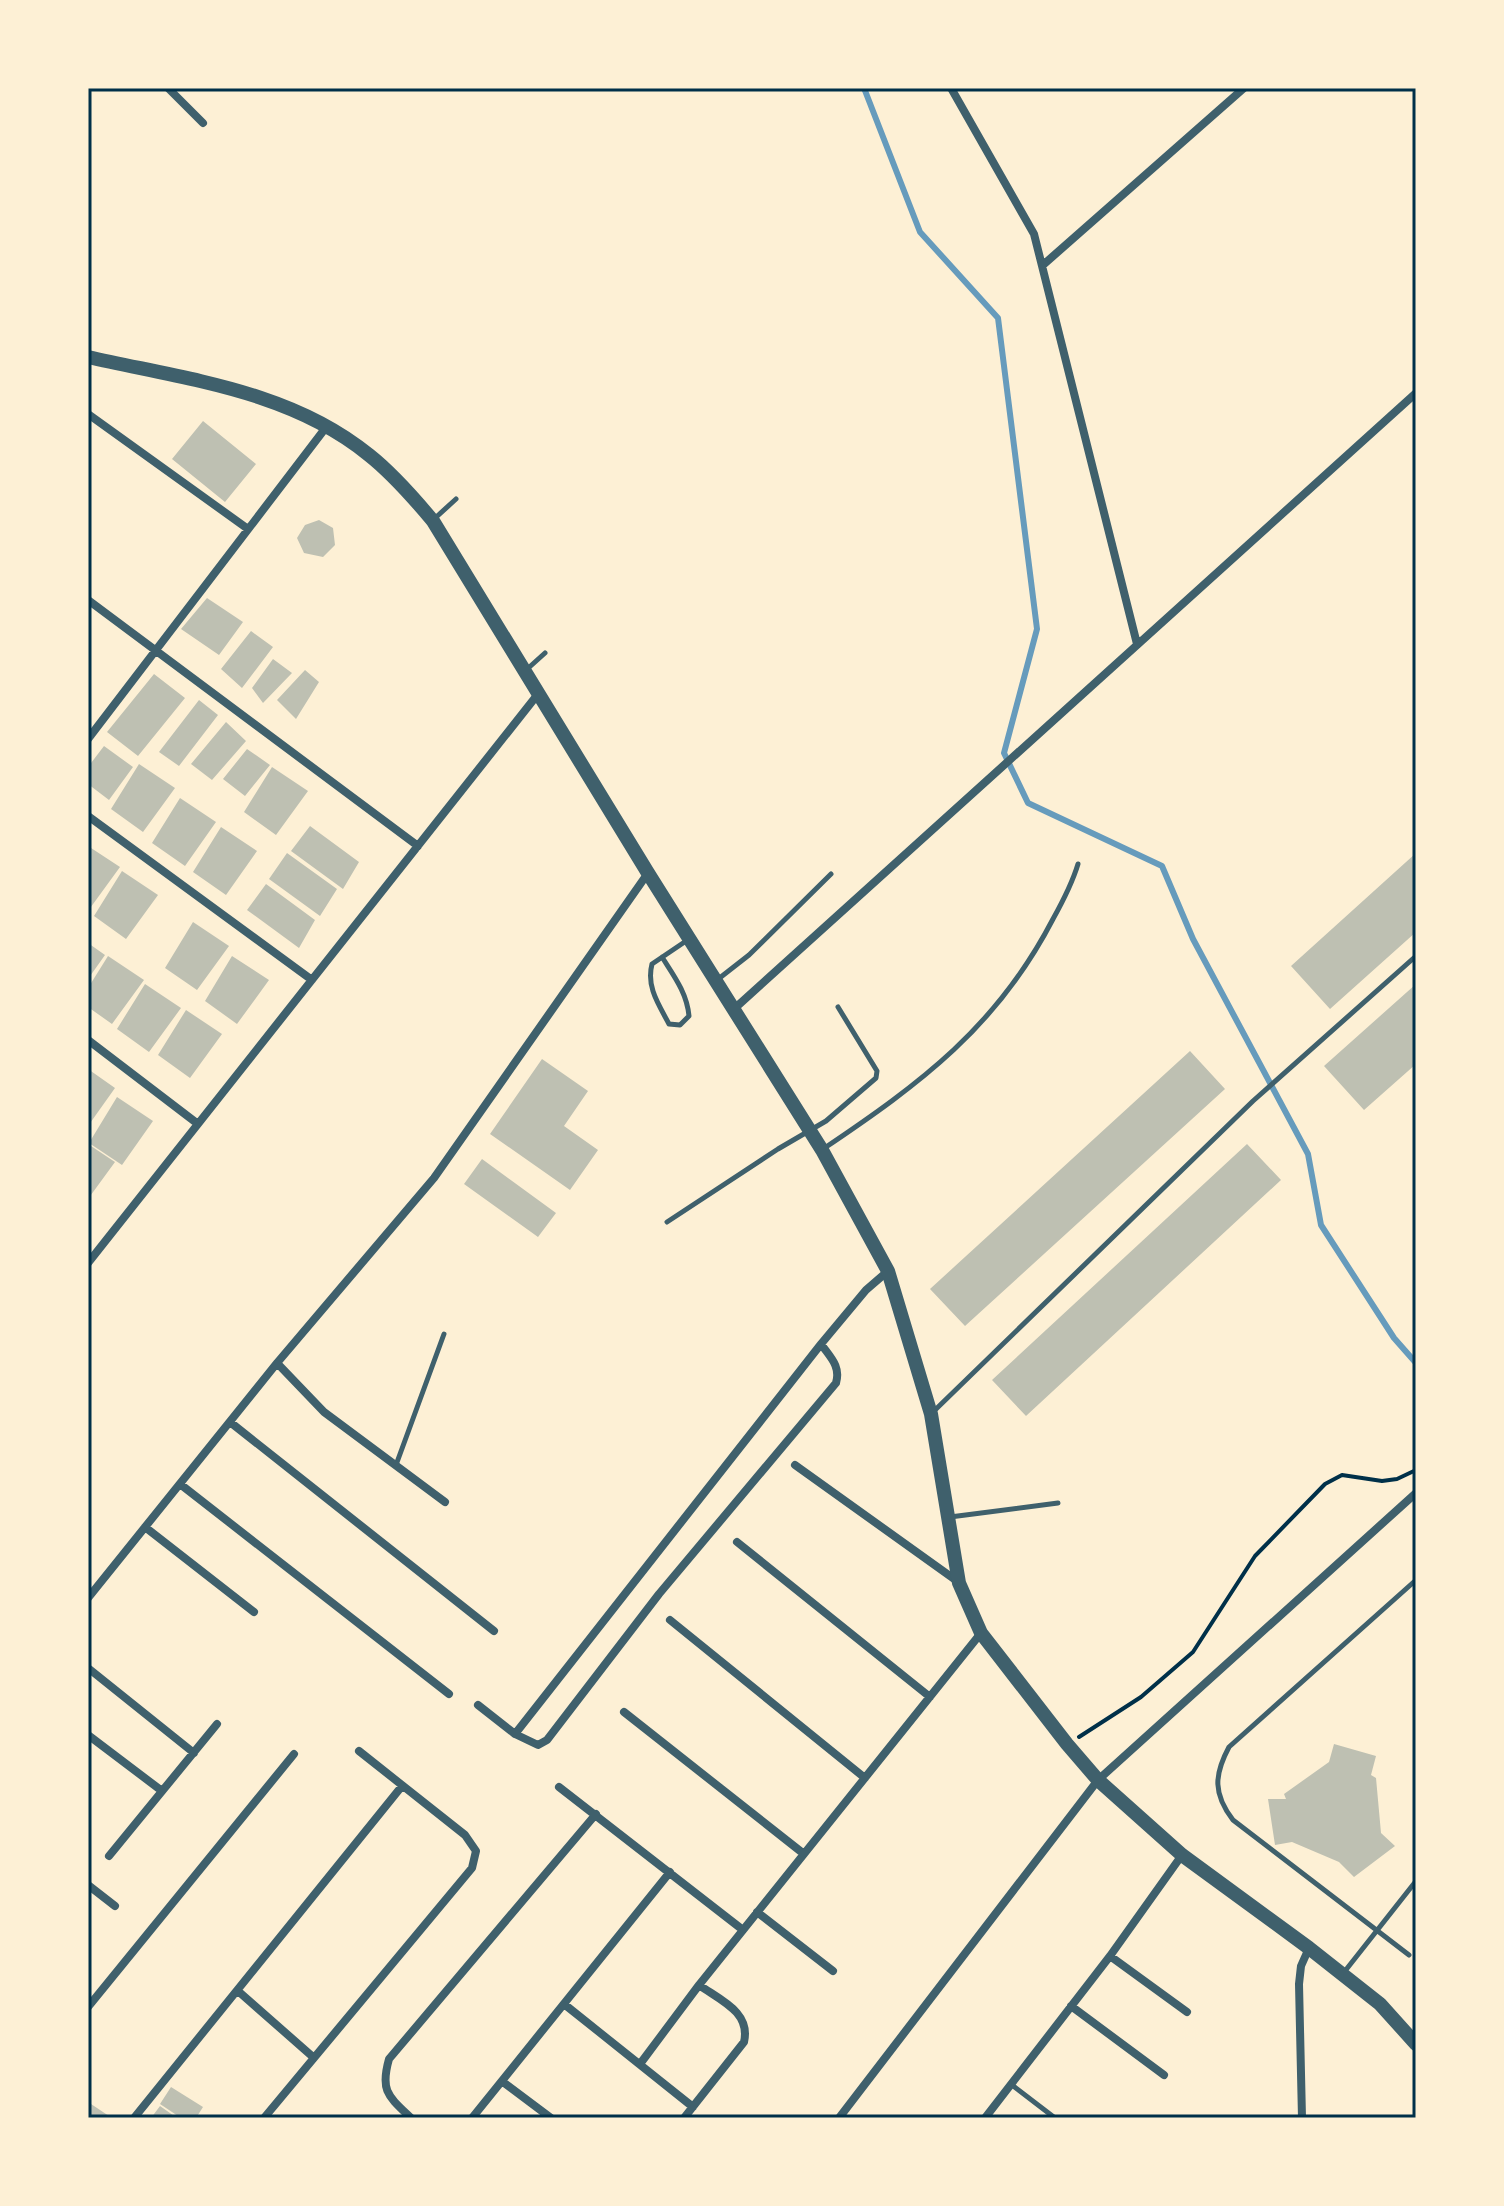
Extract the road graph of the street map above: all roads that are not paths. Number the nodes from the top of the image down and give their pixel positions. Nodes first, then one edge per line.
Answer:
1 (168, 88) edge
2 (951, 88) edge
3 (1244, 88) edge
4 (203, 123) dead end
5 (1043, 265) junction
6 (88, 357) edge
7 (1416, 393) edge
8 (88, 414) edge
9 (327, 426) junction
10 (456, 499) dead end
11 (433, 521) junction
12 (248, 529) junction
13 (88, 600) edge
14 (1137, 644) junction
15 (155, 651) junction
16 (545, 653) dead end
17 (524, 671) junction
18 (538, 694) junction
19 (88, 739) edge
20 (88, 816) edge
21 (418, 846) junction
22 (1078, 864) dead end
23 (648, 873) junction
24 (831, 874) dead end
25 (690, 938) junction
26 (1416, 956) edge
27 (662, 957) junction
28 (312, 980) junction
29 (717, 981) junction
30 (838, 1007) dead end
31 (734, 1009) junction
32 (88, 1040) edge
33 (198, 1124) junction
34 (810, 1129) junction
35 (822, 1150) junction
36 (667, 1222) dead end
37 (88, 1245) edge
38 (97, 1252) junction
39 (88, 1263) edge
40 (888, 1271) junction
41 (444, 1334) dead end
42 (821, 1344) junction
43 (277, 1363) junction
44 (931, 1414) junction
45 (230, 1422) junction
46 (795, 1465) dead end
47 (396, 1466) junction
48 (180, 1484) junction
49 (1416, 1493) edge
50 (445, 1502) dead end
51 (1058, 1503) dead end
52 (949, 1517) junction
53 (145, 1527) junction
54 (737, 1542) dead end
55 (1416, 1580) edge
56 (959, 1583) junction
57 (88, 1598) edge
58 (254, 1612) dead end
59 (670, 1620) dead end
60 (494, 1631) dead end
61 (981, 1633) junction
62 (88, 1668) edge
63 (449, 1694) dead end
64 (930, 1697) junction
65 (478, 1705) dead end
66 (624, 1712) dead end
67 (217, 1724) dead end
68 (515, 1734) junction
69 (88, 1735) edge
70 (359, 1751) dead end
71 (194, 1753) junction
72 (294, 1754) dead end
73 (865, 1778) junction
74 (1098, 1780) junction
75 (402, 1786) junction
76 (559, 1787) dead end
77 (162, 1791) junction
78 (596, 1814) junction
79 (804, 1854) junction
80 (1182, 1855) junction
81 (109, 1856) dead end
82 (670, 1872) junction
83 (1416, 1881) edge
84 (88, 1885) edge
85 (115, 1906) dead end
86 (757, 1912) junction
87 (743, 1930) junction
88 (1377, 1931) junction
89 (1309, 1948) junction
90 (1409, 1955) dead end
91 (1110, 1956) junction
92 (833, 1971) dead end
93 (1343, 1974) junction
94 (699, 1985) junction
95 (238, 1991) junction
96 (564, 2004) junction
97 (1071, 2006) junction
98 (88, 2007) edge
99 (1187, 2012) dead end
100 (1416, 2044) edge
101 (313, 2057) junction
102 (640, 2064) junction
103 (1164, 2075) dead end
104 (503, 2082) junction
105 (1011, 2084) junction
106 (693, 2107) junction
107 (134, 2118) edge
108 (264, 2118) edge
109 (411, 2118) edge
110 (472, 2118) edge
111 (551, 2118) edge
112 (684, 2118) edge
113 (839, 2118) edge
114 (985, 2118) edge
115 (1055, 2118) edge
116 (1302, 2118) edge

1 - 4 street
2 - 5 street
3 - 5 street
5 - 14 street
6 - 9 street
7 - 14 street
8 - 12 street
9 - 11 street
9 - 12 street
10 - 11 lane
11 - 17 street
12 - 15 street
13 - 15 street
14 - 31 street
15 - 19 street
15 - 21 street
16 - 17 lane
17 - 18 street
18 - 21 street
18 - 23 street
20 - 28 street
21 - 28 street
22 - 35 lane
23 - 25 street
23 - 43 street
24 - 29 lane
25 - 27 lane
25 - 29 street
26 - 44 lane
27 - 27 lane
28 - 33 street
29 - 31 street
30 - 34 lane
31 - 34 street
32 - 33 street
33 - 38 street
34 - 35 street
34 - 36 lane
35 - 40 street
37 - 38 street
38 - 39 street
40 - 42 street
40 - 44 street
41 - 47 lane
42 - 68 street
42 - 68 street
43 - 45 street
43 - 47 street
44 - 52 street
45 - 48 street
45 - 60 street
46 - 56 street
47 - 50 street
48 - 53 street
48 - 63 street
49 - 74 street
51 - 52 lane
52 - 56 street
53 - 57 street
53 - 58 street
54 - 64 street
55 - 88 lane
56 - 61 street
59 - 73 street
61 - 64 street
61 - 74 street
62 - 71 street
64 - 73 street
65 - 68 street
66 - 79 street
67 - 71 street
69 - 77 street
70 - 75 street
71 - 77 street
72 - 98 street
73 - 79 street
74 - 80 street
74 - 113 street
75 - 95 street
75 - 101 street
76 - 78 street
77 - 81 street
78 - 82 street
78 - 109 street
79 - 86 street
80 - 89 street
80 - 91 street
82 - 87 street
82 - 96 street
83 - 88 lane
84 - 85 street
86 - 87 street
86 - 92 street
87 - 94 street
88 - 90 lane
88 - 93 lane
89 - 93 street
89 - 116 street
91 - 97 street
91 - 99 street
93 - 100 street
94 - 102 street
94 - 106 street
95 - 101 street
95 - 107 street
96 - 102 street
96 - 104 street
97 - 103 street
97 - 105 street
101 - 108 street
102 - 106 street
104 - 110 street
104 - 111 street
105 - 114 street
105 - 115 lane
106 - 112 street

